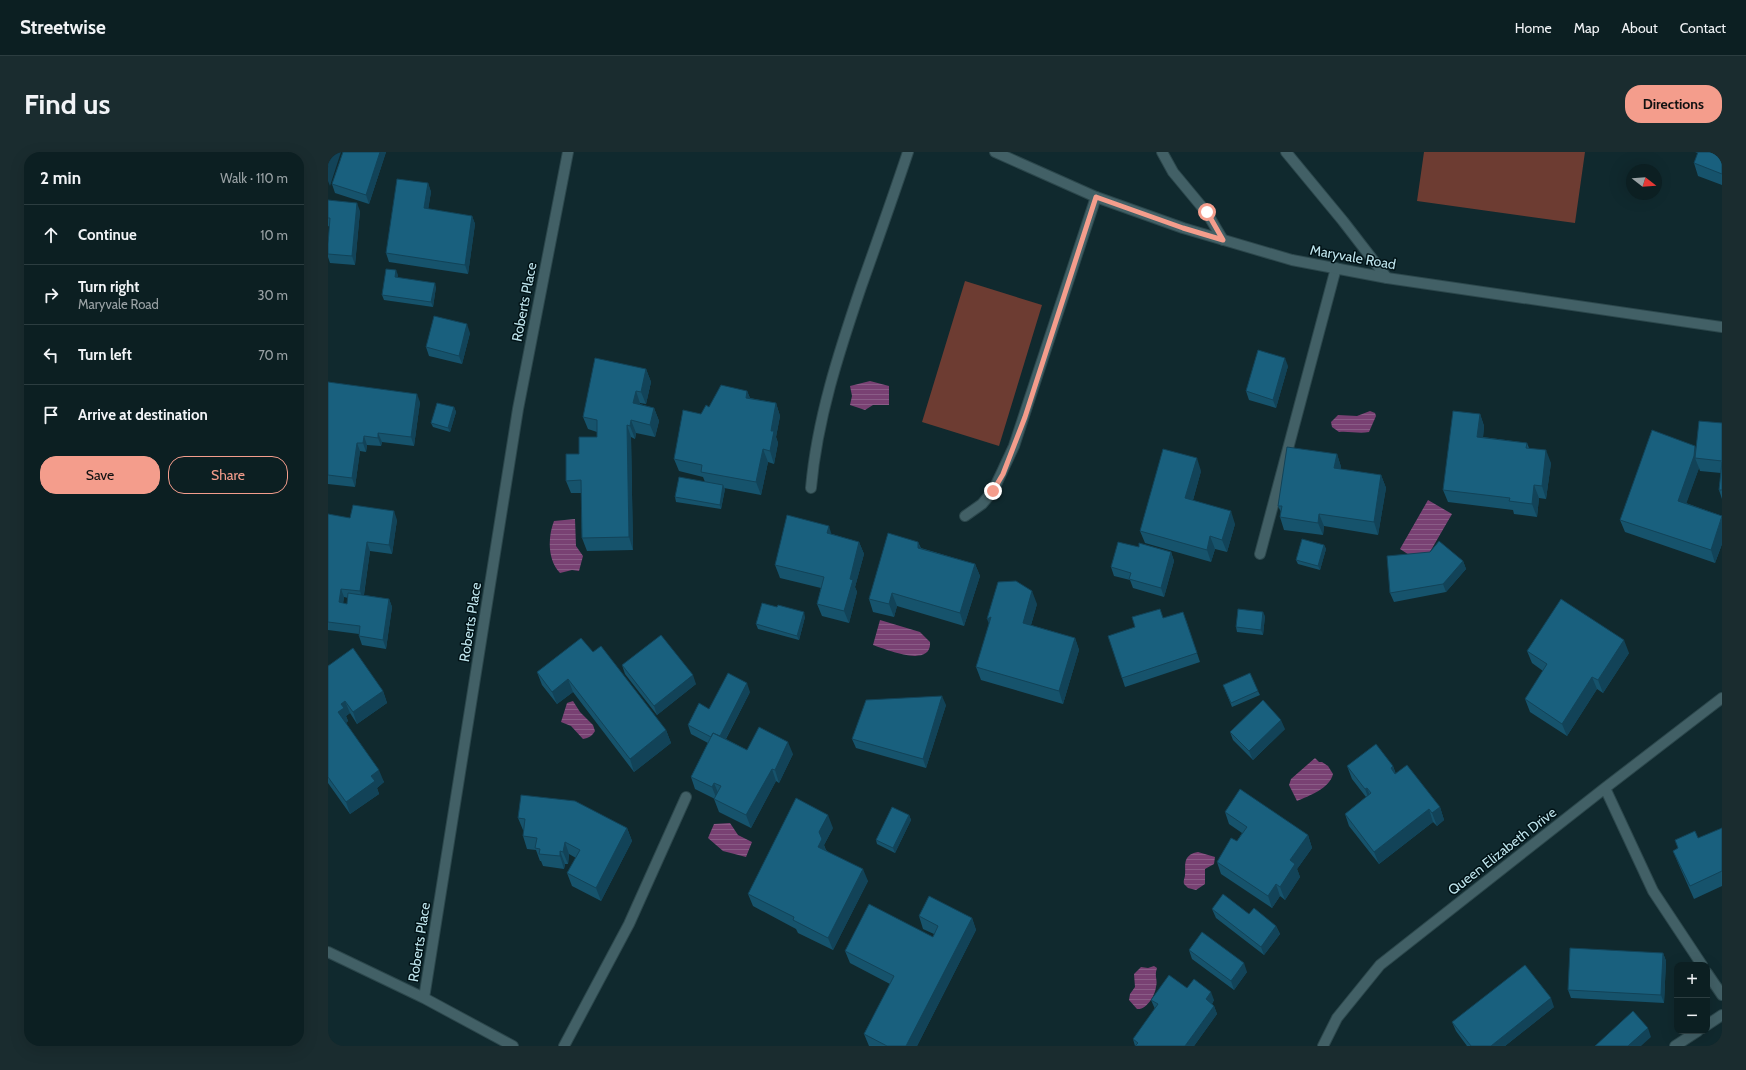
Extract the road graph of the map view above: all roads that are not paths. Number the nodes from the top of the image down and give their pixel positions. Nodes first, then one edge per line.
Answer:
1 (568, 152) edge
2 (908, 152) edge
3 (995, 152) edge
4 (1162, 152) edge
5 (1286, 152) edge
6 (1096, 197) junction
7 (1223, 240) junction
8 (1336, 268) junction
9 (1387, 278) junction
10 (1722, 326) edge
11 (811, 488) dead end
12 (965, 516) dead end
13 (1260, 554) dead end
14 (1722, 698) edge
15 (1605, 788) junction
16 (686, 797) dead end
17 (328, 952) edge
18 (1700, 962) edge
19 (1710, 977) edge
20 (1722, 995) edge
21 (424, 998) junction
22 (1722, 1015) edge
23 (1710, 1023) edge
24 (1693, 1034) edge
25 (513, 1046) edge
26 (564, 1046) edge
27 (1322, 1046) edge
28 (1675, 1046) edge

1 - 21 street, Roberts Place
2 - 11 street
3 - 6 street, Maryvale Road
4 - 7 street
5 - 9 street
6 - 7 street, Maryvale Road
6 - 12 street
7 - 8 street, Maryvale Road
8 - 9 street, Maryvale Road
8 - 13 street
9 - 10 street, Maryvale Road
14 - 15 street, Queen Elizabeth Drive
15 - 18 street
15 - 27 street, Queen Elizabeth Drive
16 - 26 street
17 - 21 street
19 - 20 street
21 - 25 street, Roberts Place
22 - 23 street
24 - 28 street

